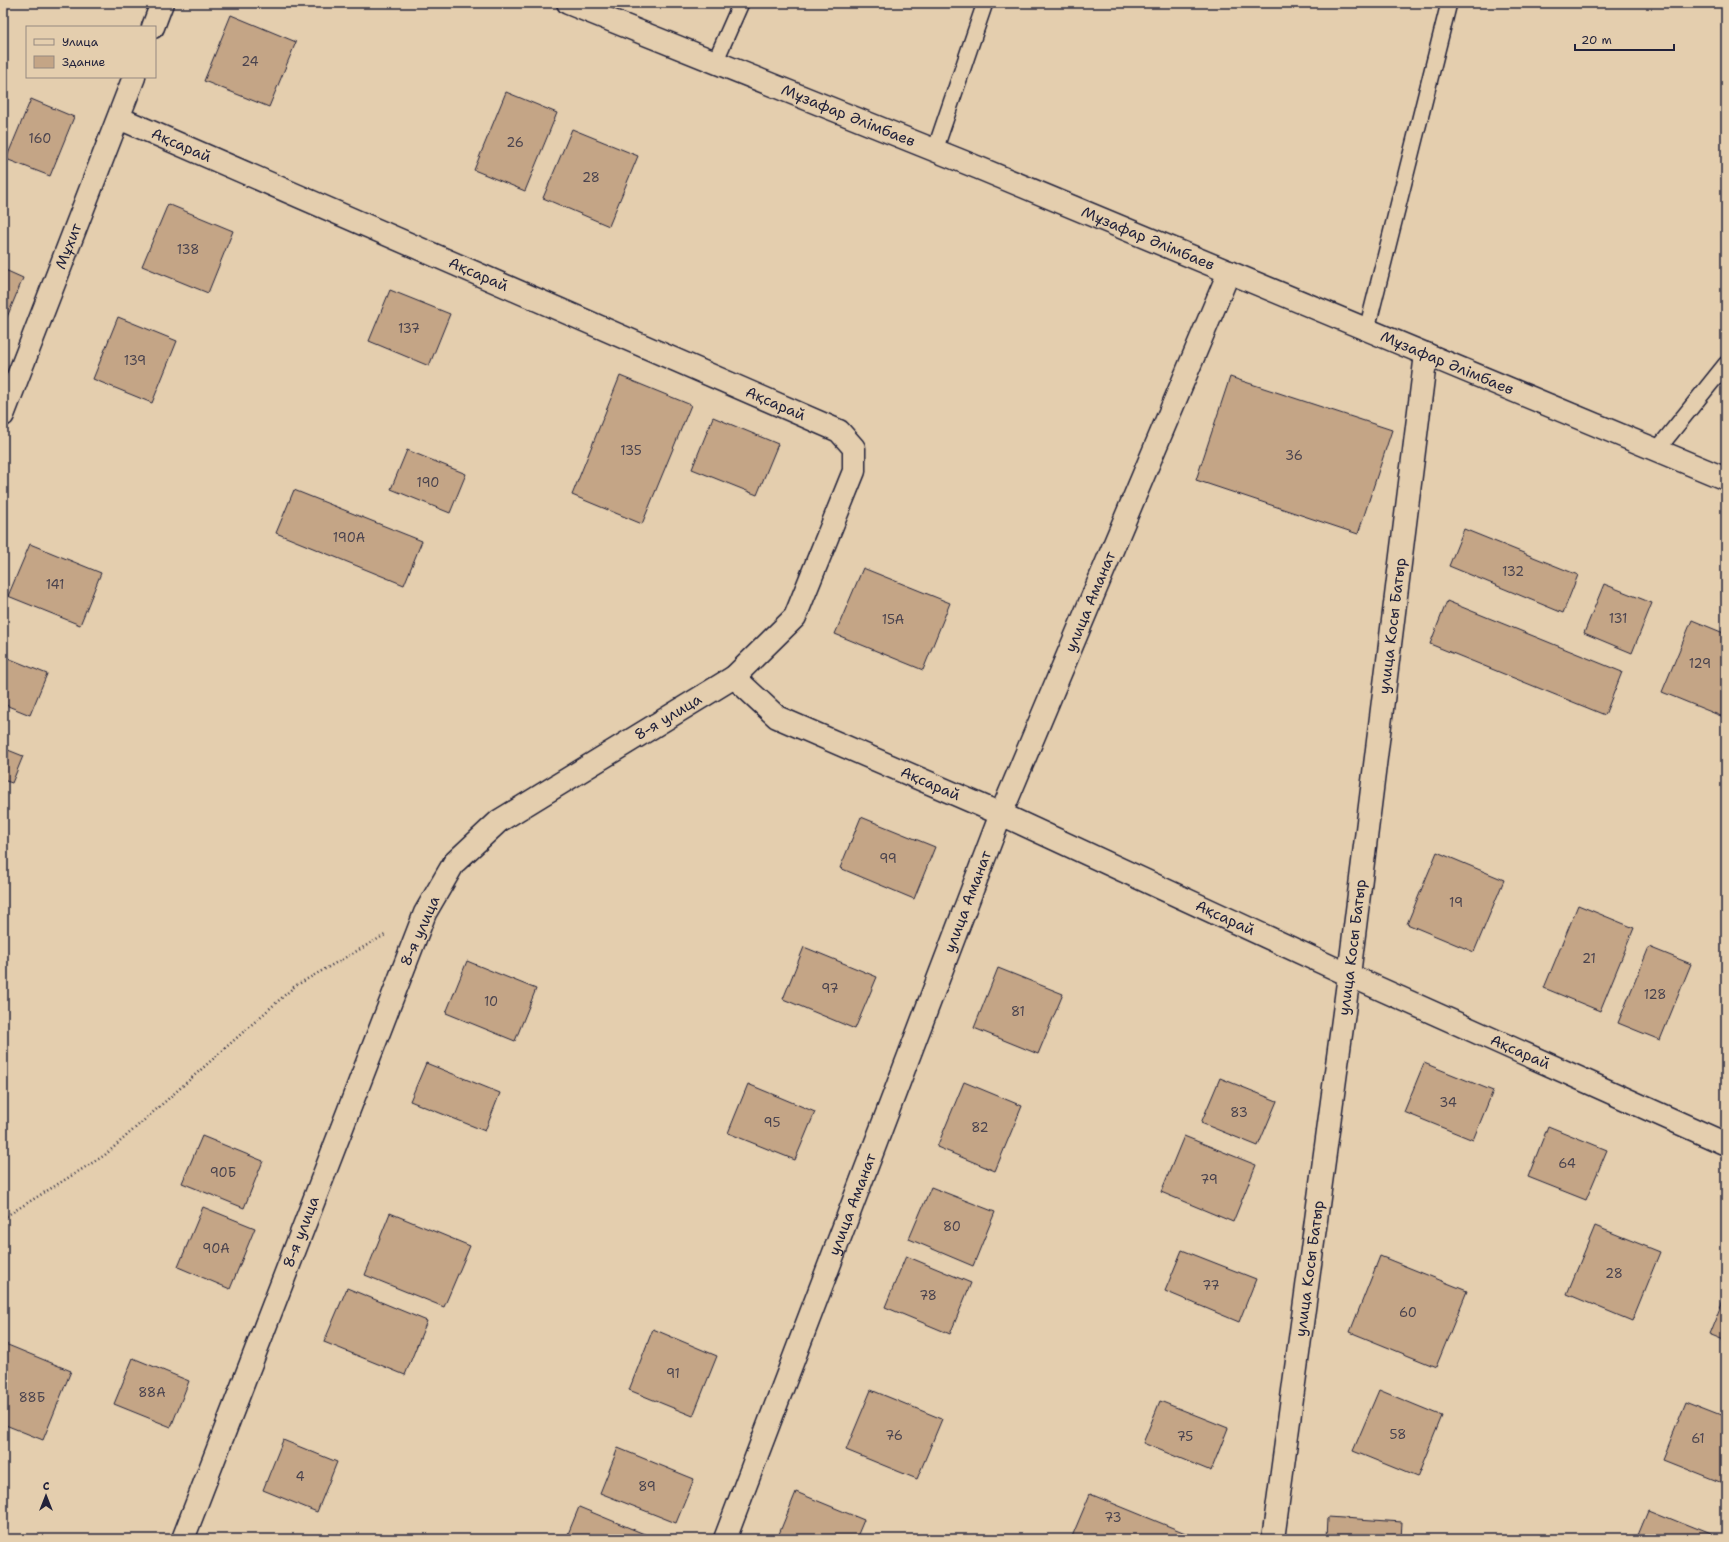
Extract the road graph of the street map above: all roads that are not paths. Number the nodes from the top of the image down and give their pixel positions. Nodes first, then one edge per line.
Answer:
1 (162, 3) edge
2 (568, 3) edge
3 (741, 3) edge
4 (985, 3) edge
5 (1449, 3) edge
6 (153, 26) edge
7 (715, 62) junction
8 (134, 78) edge
9 (118, 118) junction
10 (935, 150) junction
11 (1229, 272) junction
12 (1367, 329) junction
13 (1426, 354) junction
14 (1726, 364) edge
15 (3, 415) edge
16 (839, 431) joint
17 (1657, 450) junction
18 (1726, 479) edge
19 (734, 677) junction
20 (1001, 814) junction
21 (1349, 976) junction
22 (1726, 1144) edge
23 (183, 1539) edge
24 (725, 1539) edge
25 (1273, 1539) edge

1 - 6 street
2 - 7 street, Мұзафар Әлімбаев
3 - 7 lane
4 - 10 lane
5 - 12 lane
7 - 10 street, Мұзафар Әлімбаев
8 - 9 street, Мұхит
9 - 15 street, Мұхит
9 - 16 street, Ақсарай
10 - 11 street, Мұзафар Әлімбаев
11 - 12 street, Мұзафар Әлімбаев
11 - 20 street, улица Аманат
12 - 13 street, Мұзафар Әлімбаев
13 - 17 street, Мұзафар Әлімбаев
13 - 21 street, улица Косы Батыр
14 - 17 lane
16 - 19 street, 8-я улица
17 - 18 street, Мұзафар Әлімбаев
19 - 20 street, Ақсарай
19 - 23 street, 8-я улица
20 - 21 street, Ақсарай
20 - 24 street, улица Аманат
21 - 22 street, Ақсарай
21 - 25 street, улица Косы Батыр

